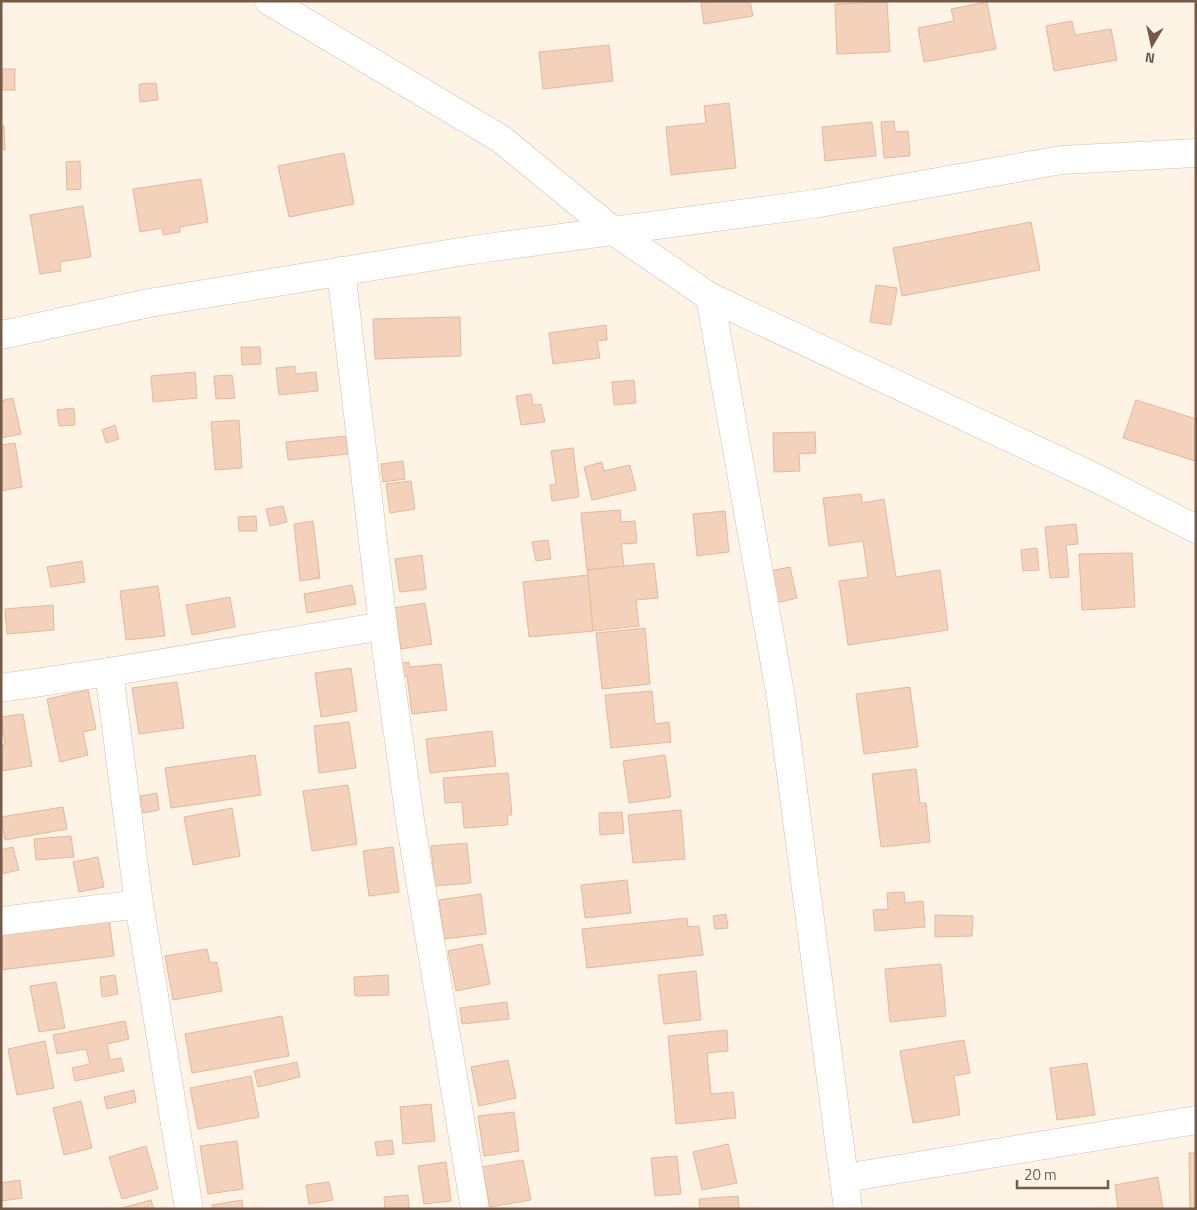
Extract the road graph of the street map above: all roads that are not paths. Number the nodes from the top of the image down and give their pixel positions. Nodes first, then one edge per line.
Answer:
1 (268, 1) edge
2 (1196, 153) edge
3 (612, 230) junction
4 (341, 271) junction
5 (710, 297) junction
6 (1, 335) edge
7 (1196, 528) edge
8 (383, 626) junction
9 (109, 672) junction
10 (1, 688) edge
11 (139, 904) junction
12 (1, 921) edge
13 (1196, 1120) edge
14 (845, 1178) junction
15 (189, 1209) edge
16 (475, 1209) edge
17 (848, 1209) edge

1 - 3 street
2 - 3 street
3 - 4 street
3 - 5 street
4 - 6 street
4 - 8 street
5 - 7 street
5 - 14 street
8 - 9 street
8 - 16 street
9 - 10 street
9 - 11 street
11 - 12 street
11 - 15 street
13 - 14 street
14 - 17 street

